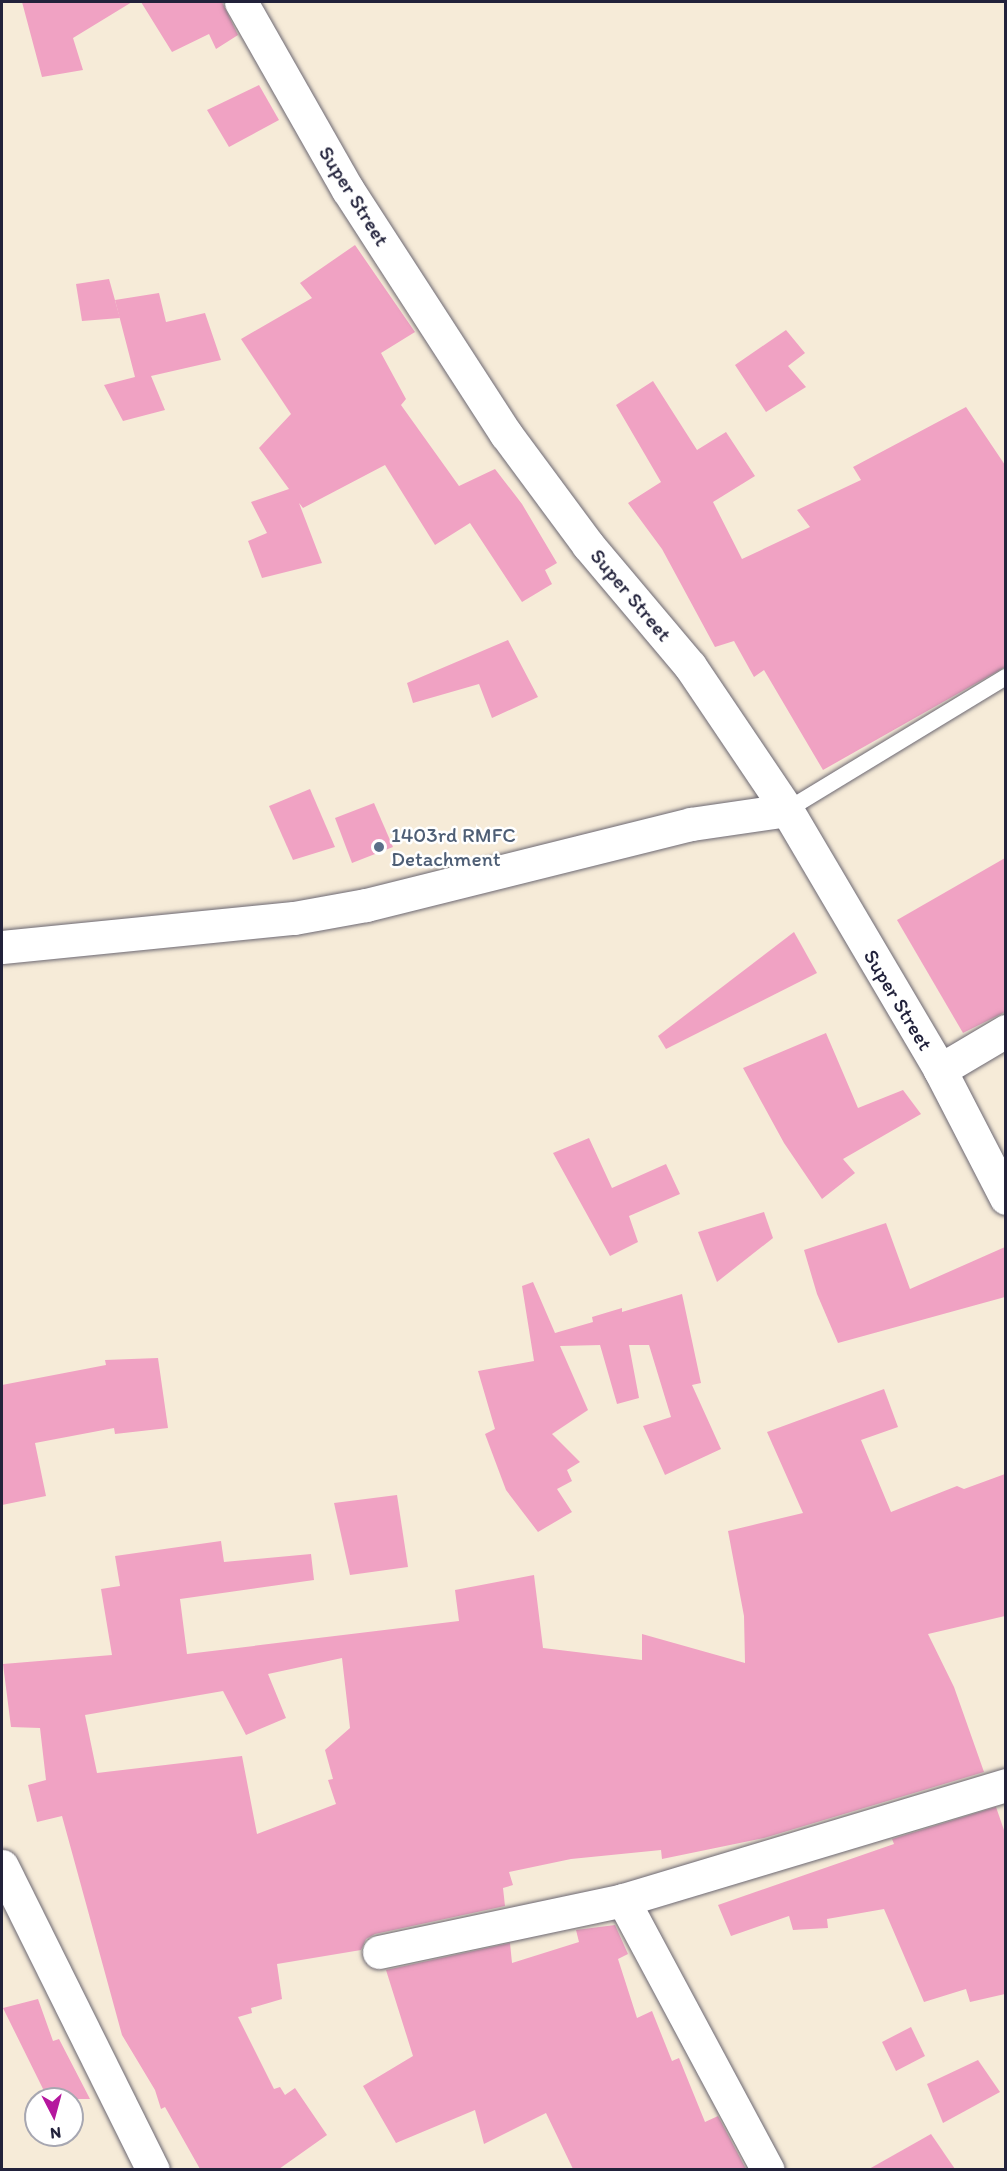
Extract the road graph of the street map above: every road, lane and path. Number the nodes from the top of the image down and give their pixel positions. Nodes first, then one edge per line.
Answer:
1 (241, 2) edge
2 (1005, 677) edge
3 (787, 810) junction
4 (2, 947) edge
5 (1005, 1030) edge
6 (940, 1070) junction
7 (1005, 1198) edge
8 (1005, 1785) edge
9 (2, 1866) edge
10 (623, 1900) junction
11 (379, 1952) dead end
12 (153, 2169) edge
13 (768, 2169) edge

1 - 3 street, Super Street
2 - 3 lane
3 - 4 street
3 - 6 street, Super Street
5 - 6 street
6 - 7 street, Super Street
8 - 10 street
9 - 12 street
10 - 11 street
10 - 13 street

